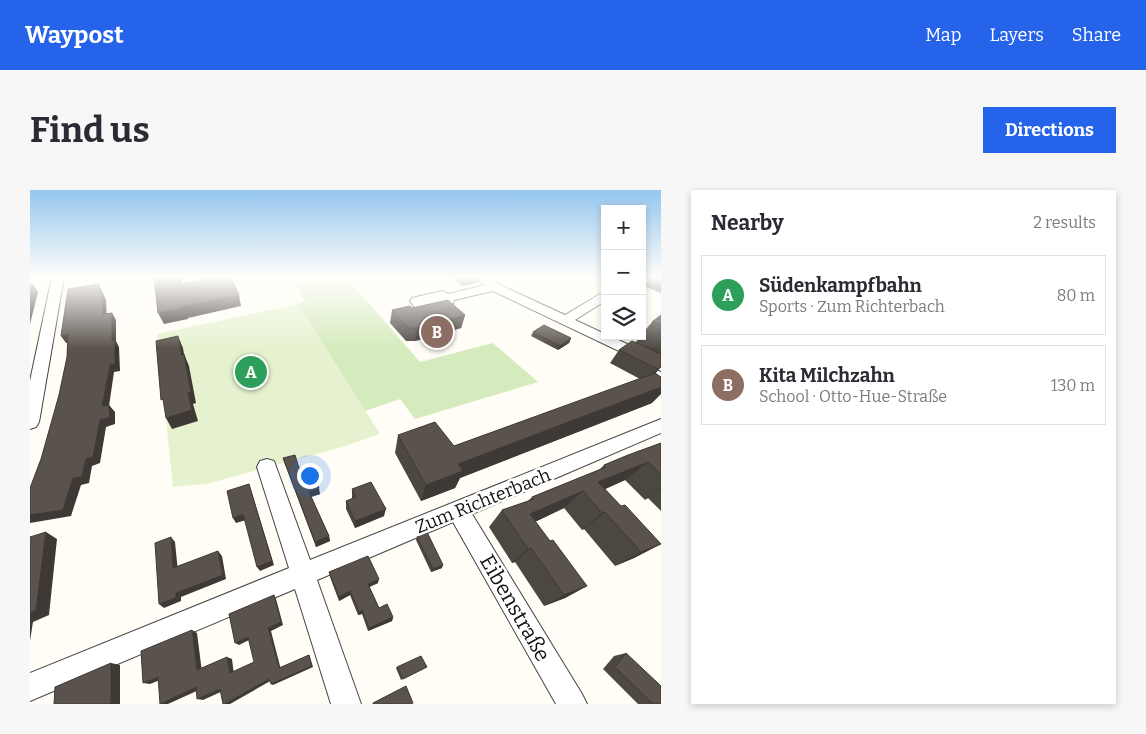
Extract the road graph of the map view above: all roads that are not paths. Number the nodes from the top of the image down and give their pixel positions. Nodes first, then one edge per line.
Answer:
1 (53, 301) edge
2 (523, 301) edge
3 (596, 301) edge
4 (565, 321) junction
5 (661, 366) edge
6 (30, 422) edge
7 (661, 426) edge
8 (267, 467) dead end
9 (458, 511) junction
10 (304, 575) junction
11 (30, 687) edge
12 (346, 704) edge
13 (572, 704) edge

1 - 6 street
2 - 4 street
3 - 4 street
4 - 5 street
7 - 9 street, Zum Richterbach
8 - 10 street
9 - 10 street, Zum Richterbach
9 - 13 street, Eibenstraße
10 - 11 street, Zum Richterbach
10 - 12 street

